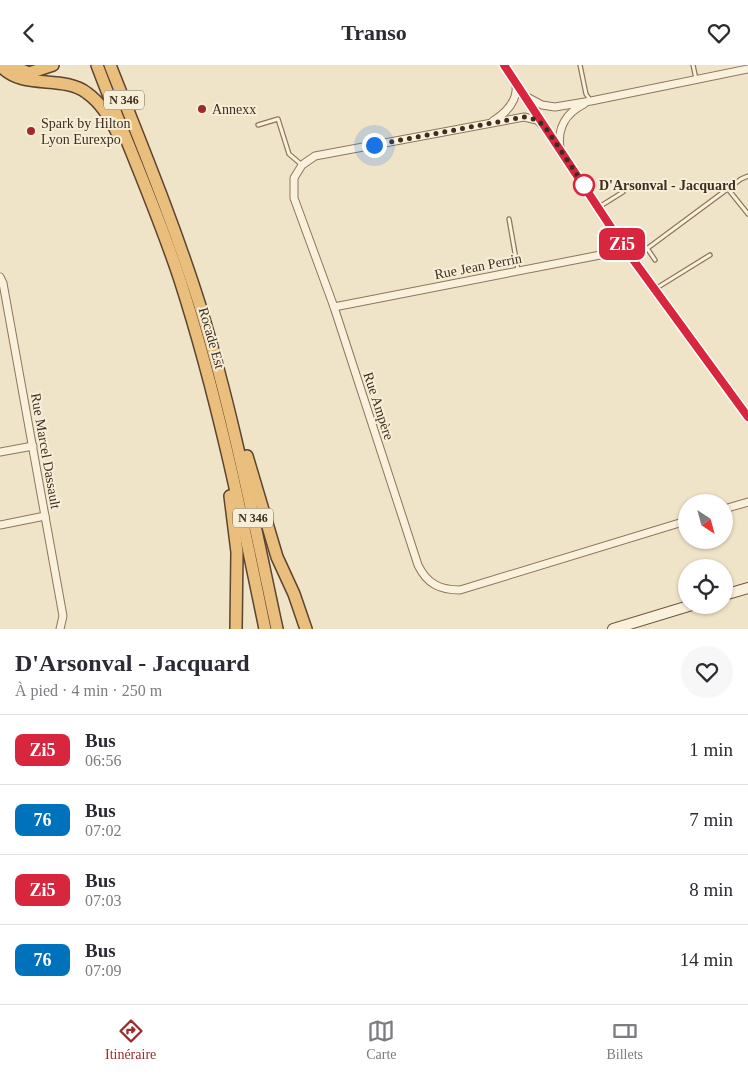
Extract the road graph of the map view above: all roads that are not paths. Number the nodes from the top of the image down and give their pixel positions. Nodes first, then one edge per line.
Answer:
1 (0, 65) edge
2 (10, 65) edge
3 (53, 65) edge
4 (97, 65) edge
5 (110, 65) edge
6 (117, 65) edge
7 (504, 65) edge
8 (580, 65) edge
9 (693, 65) edge
10 (746, 68) edge
11 (696, 80) junction
12 (515, 83) junction
13 (522, 92) junction
14 (591, 101) junction
15 (490, 122) junction
16 (258, 125) dead end
17 (545, 127) junction
18 (138, 136) junction
19 (560, 148) junction
20 (135, 159) junction
21 (302, 165) junction
22 (748, 176) edge
23 (728, 189) junction
24 (623, 192) dead end
25 (598, 207) junction
26 (748, 214) edge
27 (509, 219) dead end
28 (647, 249) junction
29 (626, 250) junction
30 (710, 255) dead end
31 (633, 259) junction
32 (655, 260) dead end
33 (518, 271) junction
34 (0, 277) edge
35 (655, 289) junction
36 (334, 307) junction
37 (228, 407) junction
38 (748, 417) edge
39 (224, 439) junction
40 (33, 446) junction
41 (0, 452) edge
42 (748, 502) edge
43 (733, 506) edge
44 (45, 516) junction
45 (678, 523) edge
46 (0, 525) edge
47 (748, 588) edge
48 (733, 592) edge
49 (678, 609) edge
50 (60, 629) edge
51 (236, 629) edge
52 (266, 629) edge
53 (276, 629) edge
54 (306, 629) edge
55 (613, 629) edge

1 - 20 highway
2 - 3 highway
4 - 20 highway, Rocade Est / N 346
5 - 18 highway, Rocade Est / N 346
6 - 18 highway
7 - 12 street
8 - 14 lane
9 - 11 lane
10 - 11 street
11 - 14 street
12 - 13 street
12 - 15 street
13 - 14 street
13 - 17 street
14 - 19 street
15 - 17 street
15 - 21 street
16 - 21 lane
17 - 19 street
18 - 37 highway, Rocade Est / N 346
19 - 25 street
20 - 39 highway, Rocade Est / N 346
21 - 36 street, Rue Ampère
22 - 23 lane
23 - 26 lane
23 - 28 lane
24 - 25 lane
25 - 29 street
27 - 33 lane
28 - 31 lane
28 - 32 lane
29 - 31 street
29 - 33 street, Rue Jean Perrin
30 - 35 lane
31 - 35 street
33 - 36 street, Rue Jean Perrin
34 - 40 street, Rue Marcel Dassault
35 - 38 street
36 - 45 street, Rue Ampère
37 - 53 highway, Rocade Est / N 346
37 - 54 highway
39 - 51 highway
39 - 52 highway, Rocade Est / N 346
40 - 41 street
40 - 44 street, Rue Marcel Dassault
42 - 43 street
44 - 46 street
44 - 50 street, Rue Marcel Dassault
47 - 48 main road
49 - 55 main road

